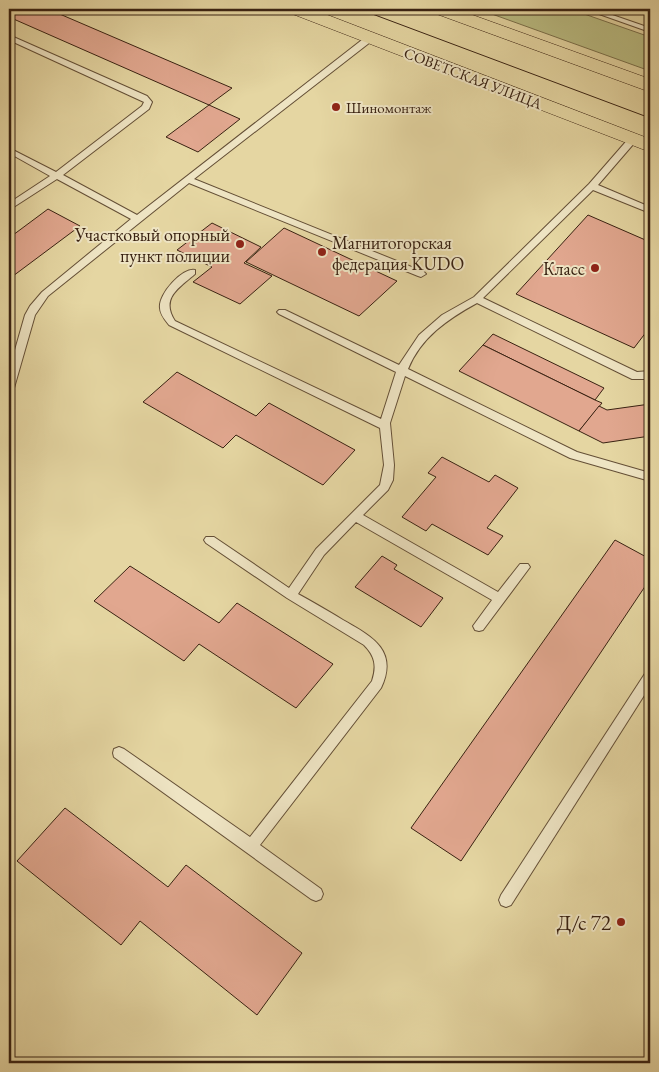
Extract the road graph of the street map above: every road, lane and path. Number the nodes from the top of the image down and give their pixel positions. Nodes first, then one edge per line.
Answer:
1 (296, 9) edge
2 (440, 9) edge
3 (589, 9) edge
4 (650, 30) edge
5 (9, 37) edge
6 (370, 38) junction
7 (650, 86) edge
8 (642, 143) edge
9 (9, 150) edge
10 (56, 176) junction
11 (189, 180) junction
12 (592, 186) junction
13 (9, 207) edge
14 (650, 210) edge
15 (136, 218) junction
16 (192, 272) dead end
17 (421, 274) dead end
18 (477, 298) junction
19 (282, 312) dead end
20 (401, 368) junction
21 (650, 375) edge
22 (9, 388) edge
23 (385, 426) junction
24 (650, 477) edge
25 (357, 517) junction
26 (210, 540) dead end
27 (524, 568) dead end
28 (291, 594) junction
29 (500, 599) junction
30 (479, 626) dead end
31 (650, 676) edge
32 (119, 754) dead end
33 (251, 846) junction
34 (316, 894) dead end
35 (506, 900) dead end

1 - 6 main road, СОВЕТСКАЯ УЛИЦА
2 - 7 main road
3 - 4 lane
5 - 10 lane
6 - 8 main road, СОВЕТСКАЯ УЛИЦА
6 - 11 lane
8 - 12 lane
9 - 10 lane
10 - 13 lane
10 - 15 lane
11 - 15 lane
11 - 17 lane
12 - 14 lane
12 - 18 lane
15 - 22 lane
16 - 23 lane
18 - 20 lane
18 - 21 lane
19 - 20 lane
20 - 23 lane
20 - 24 lane
23 - 25 lane
25 - 28 lane
25 - 29 lane
26 - 28 lane
27 - 29 lane
28 - 33 lane
29 - 30 lane
31 - 35 lane
32 - 33 lane
33 - 34 lane

